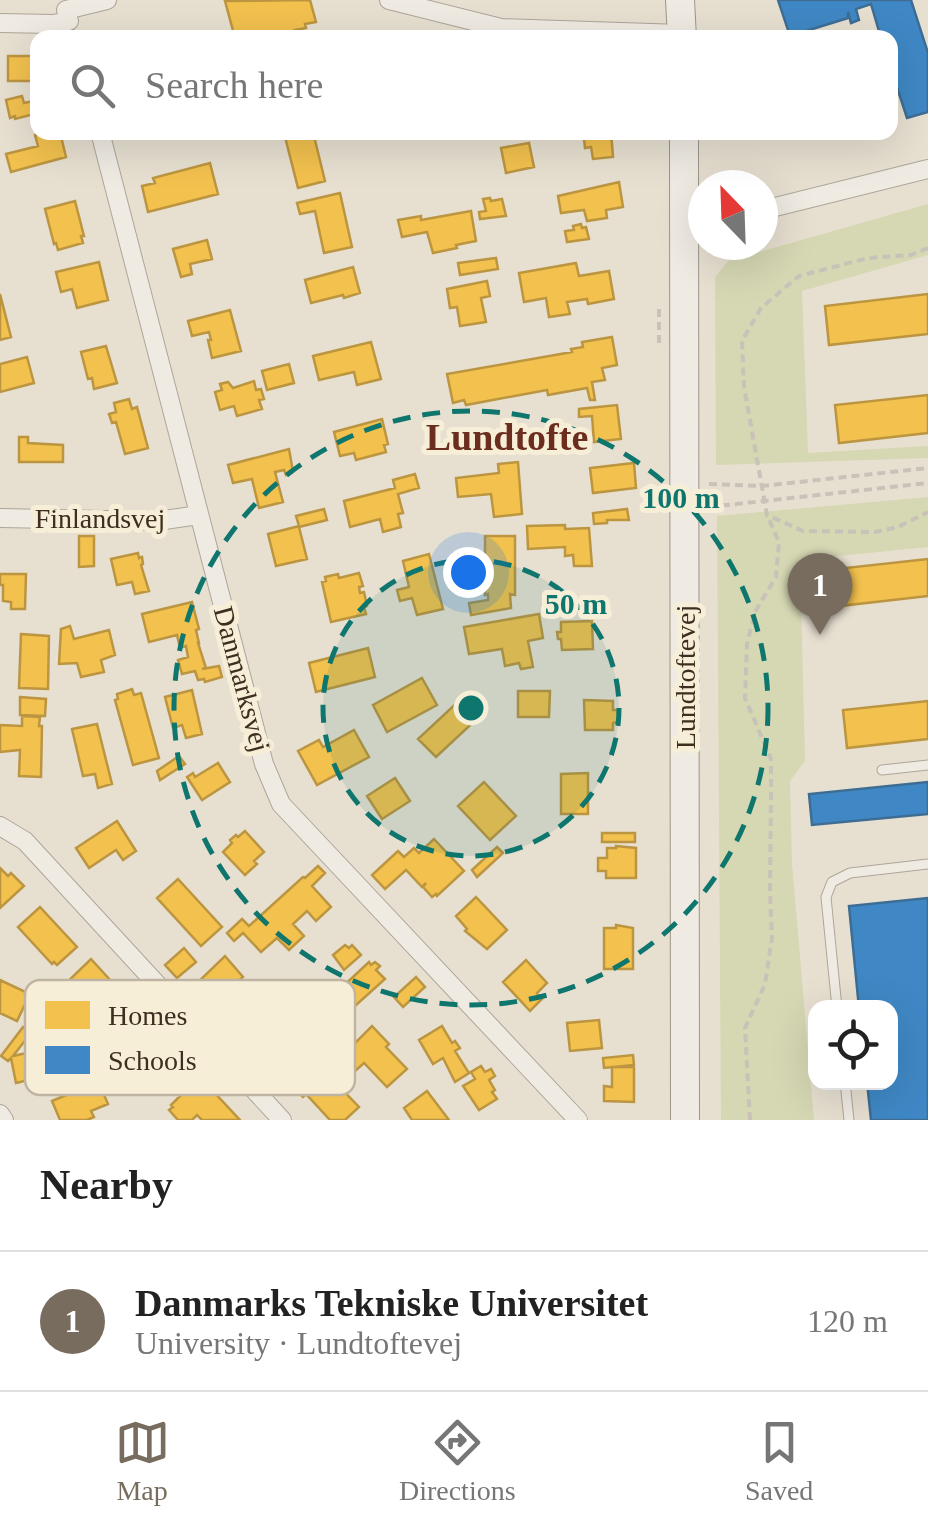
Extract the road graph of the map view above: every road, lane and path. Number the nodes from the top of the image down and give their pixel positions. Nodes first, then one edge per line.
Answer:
1 (107, 0) edge
2 (389, 0) edge
3 (680, 0) edge
4 (68, 17) edge
5 (0, 23) edge
6 (547, 30) edge
7 (682, 30) edge
8 (102, 140) edge
9 (685, 140) edge
10 (928, 169) edge
11 (688, 172) edge
12 (778, 206) edge
13 (928, 248) edge
14 (693, 260) edge
15 (928, 468) edge
16 (928, 483) edge
17 (762, 486) junction
18 (684, 497) junction
19 (765, 500) junction
20 (928, 512) edge
21 (199, 515) junction
22 (767, 515) junction
23 (0, 518) edge
24 (928, 765) edge
25 (882, 770) dead end
26 (0, 826) edge
27 (928, 864) edge
28 (152, 980) edge
29 (837, 1000) edge
30 (846, 1090) edge
31 (259, 1095) edge
32 (282, 1120) edge
33 (578, 1120) edge
34 (685, 1120) edge
35 (750, 1120) edge
36 (849, 1120) edge

1 - 4 street
2 - 6 street
3 - 7 street
4 - 5 street
8 - 21 street, Danmarksvej
9 - 11 street, Lundtoftevej
10 - 12 street
13 - 17 path
14 - 18 street, Lundtoftevej
15 - 17 path
16 - 19 path
17 - 18 path
17 - 19 path
18 - 19 path
18 - 34 street, Lundtoftevej
19 - 22 path
20 - 22 path
21 - 23 street, Finlandsvej
21 - 33 street, Danmarksvej
22 - 35 path
24 - 25 lane
26 - 28 street
27 - 29 lane
30 - 36 lane
31 - 32 street

